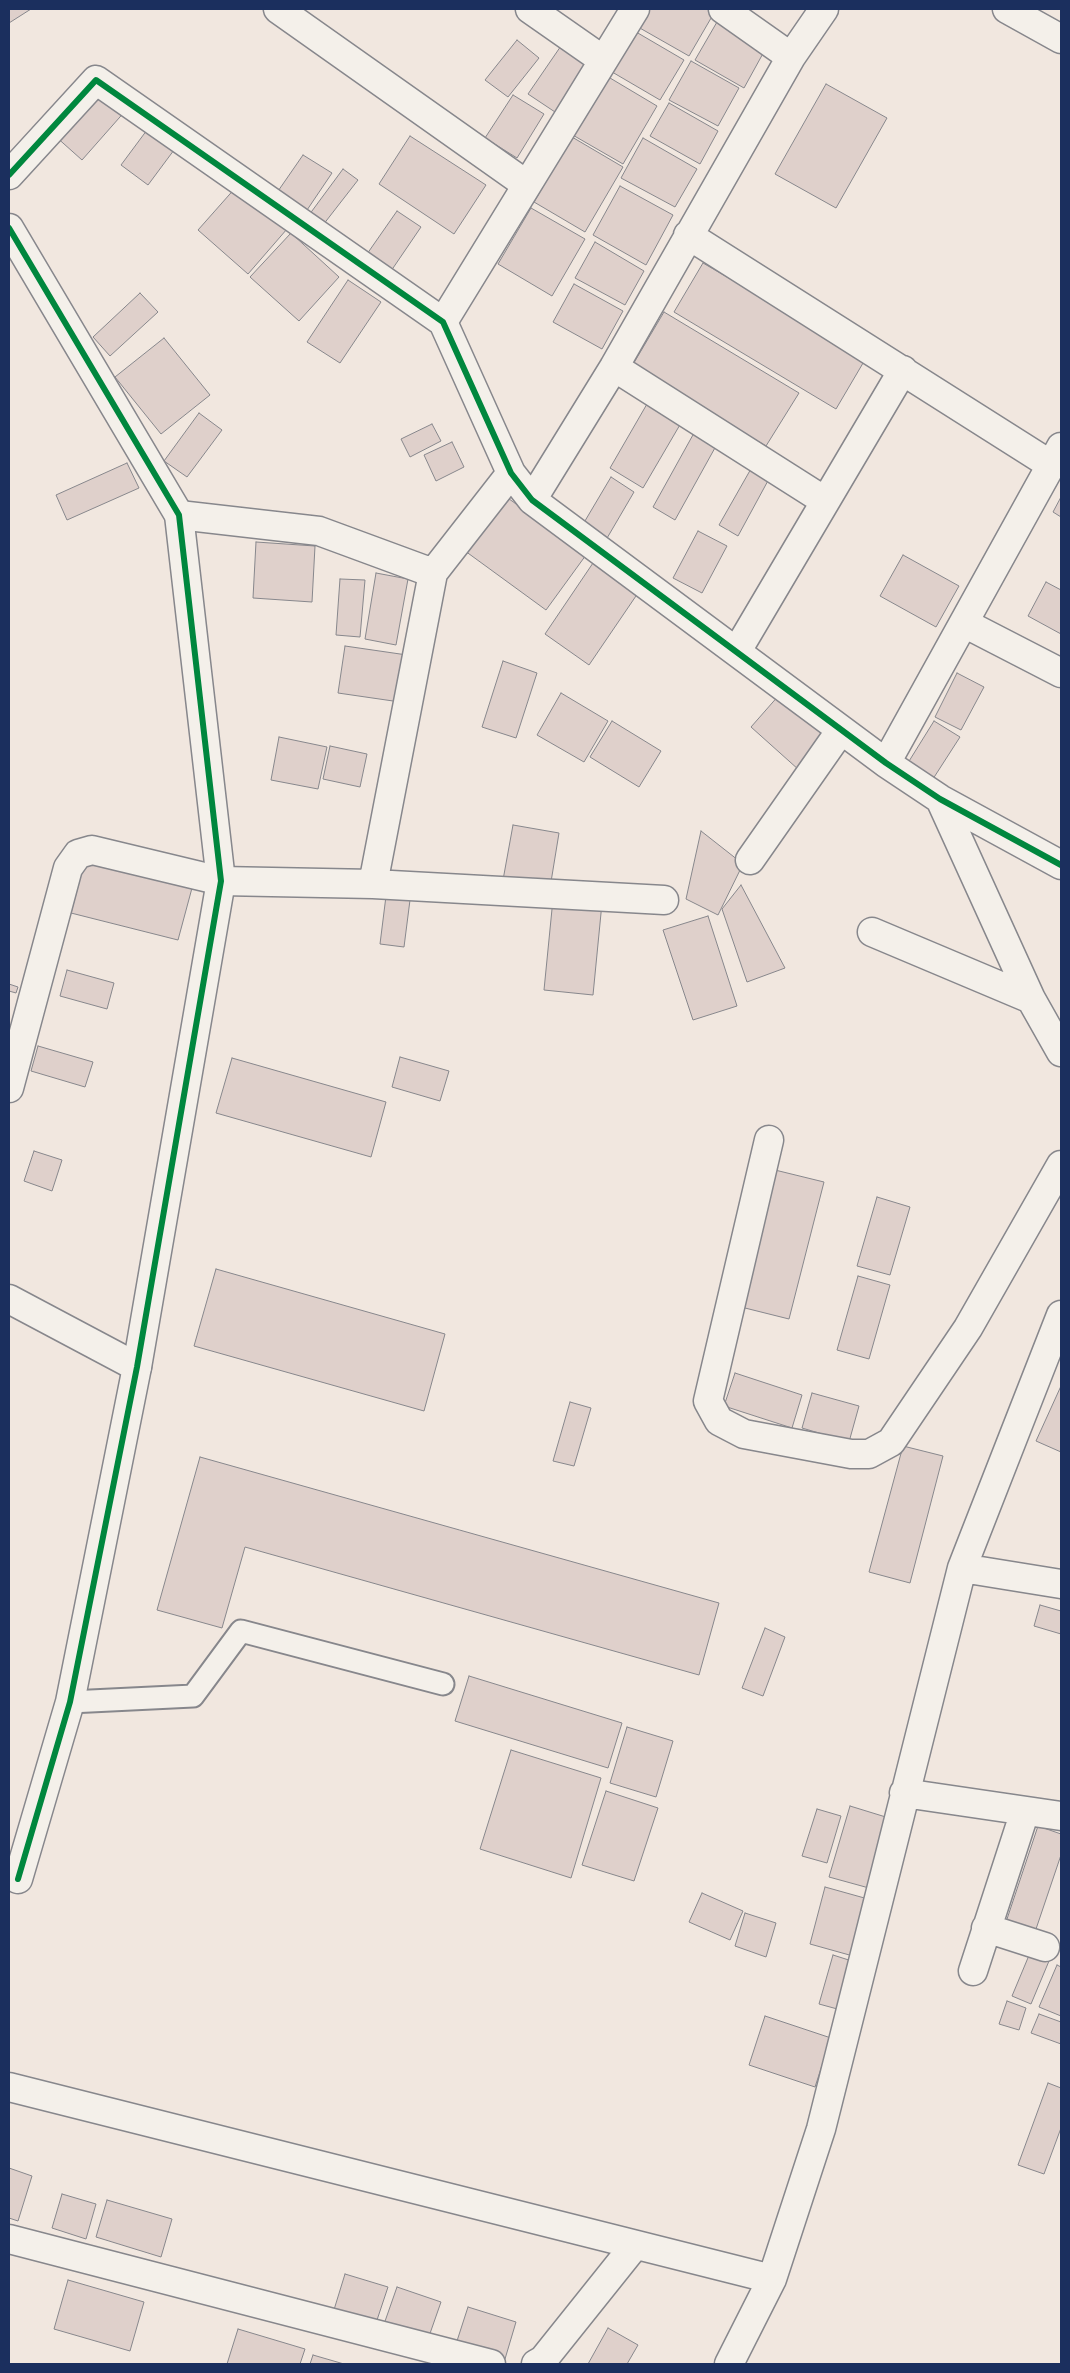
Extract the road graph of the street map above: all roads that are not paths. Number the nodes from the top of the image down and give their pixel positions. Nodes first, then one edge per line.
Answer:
1 (278, 9) edge
2 (530, 9) edge
3 (635, 9) edge
4 (723, 9) edge
5 (824, 9) edge
6 (1007, 9) edge
7 (1061, 39) edge
8 (791, 57) junction
9 (603, 60) junction
10 (9, 175) edge
11 (527, 185) junction
12 (9, 228) edge
13 (688, 235) junction
14 (443, 322) junction
15 (614, 367) junction
16 (903, 370) junction
17 (1056, 456) edge
18 (511, 473) junction
19 (532, 500) junction
20 (825, 501) junction
21 (179, 515) junction
22 (433, 573) junction
23 (964, 623) junction
24 (737, 651) junction
25 (1061, 673) edge
26 (842, 730) junction
27 (886, 763) junction
28 (940, 799) junction
29 (750, 860) dead end
30 (1061, 865) edge
31 (221, 881) junction
32 (373, 884) junction
33 (664, 900) dead end
34 (872, 932) dead end
35 (1031, 999) junction
36 (1061, 1052) edge
37 (9, 1088) edge
38 (769, 1140) dead end
39 (1061, 1165) edge
40 (9, 1299) edge
41 (1061, 1315) edge
42 (137, 1367) junction
43 (962, 1568) junction
44 (1061, 1584) edge
45 (443, 1684) dead end
46 (70, 1702) junction
47 (904, 1793) junction
48 (1025, 1811) junction
49 (1061, 1816) edge
50 (18, 1879) dead end
51 (986, 1928) junction
52 (1045, 1947) dead end
53 (973, 1970) dead end
54 (9, 2087) edge
55 (9, 2239) edge
56 (635, 2245) junction
57 (772, 2279) junction
58 (491, 2364) edge
59 (536, 2364) edge
60 (729, 2364) edge

1 - 11 street
2 - 9 street
3 - 9 street
4 - 8 street
5 - 8 street
6 - 7 street
8 - 13 street
9 - 11 street
10 - 14 street
11 - 14 street
12 - 21 street
13 - 15 street
13 - 16 street
14 - 18 street
15 - 19 street
15 - 20 street
16 - 17 street
16 - 20 street
17 - 23 street
18 - 19 street
18 - 22 street
19 - 24 street
20 - 24 street
21 - 22 street
21 - 31 street
22 - 32 street
23 - 25 street
23 - 27 street
24 - 26 street
26 - 27 street
26 - 29 street
27 - 28 street
28 - 30 street
28 - 35 street
31 - 32 street
31 - 37 street
31 - 42 street
32 - 33 street
34 - 35 street
35 - 36 street
38 - 39 street
40 - 42 street
41 - 43 street
42 - 46 street
43 - 44 street
43 - 47 street
45 - 46 lane
46 - 50 street
47 - 48 street
47 - 57 street
48 - 49 street
48 - 51 street
51 - 52 street
51 - 53 street
54 - 56 street
55 - 58 street
56 - 57 street
56 - 59 street
57 - 60 street

